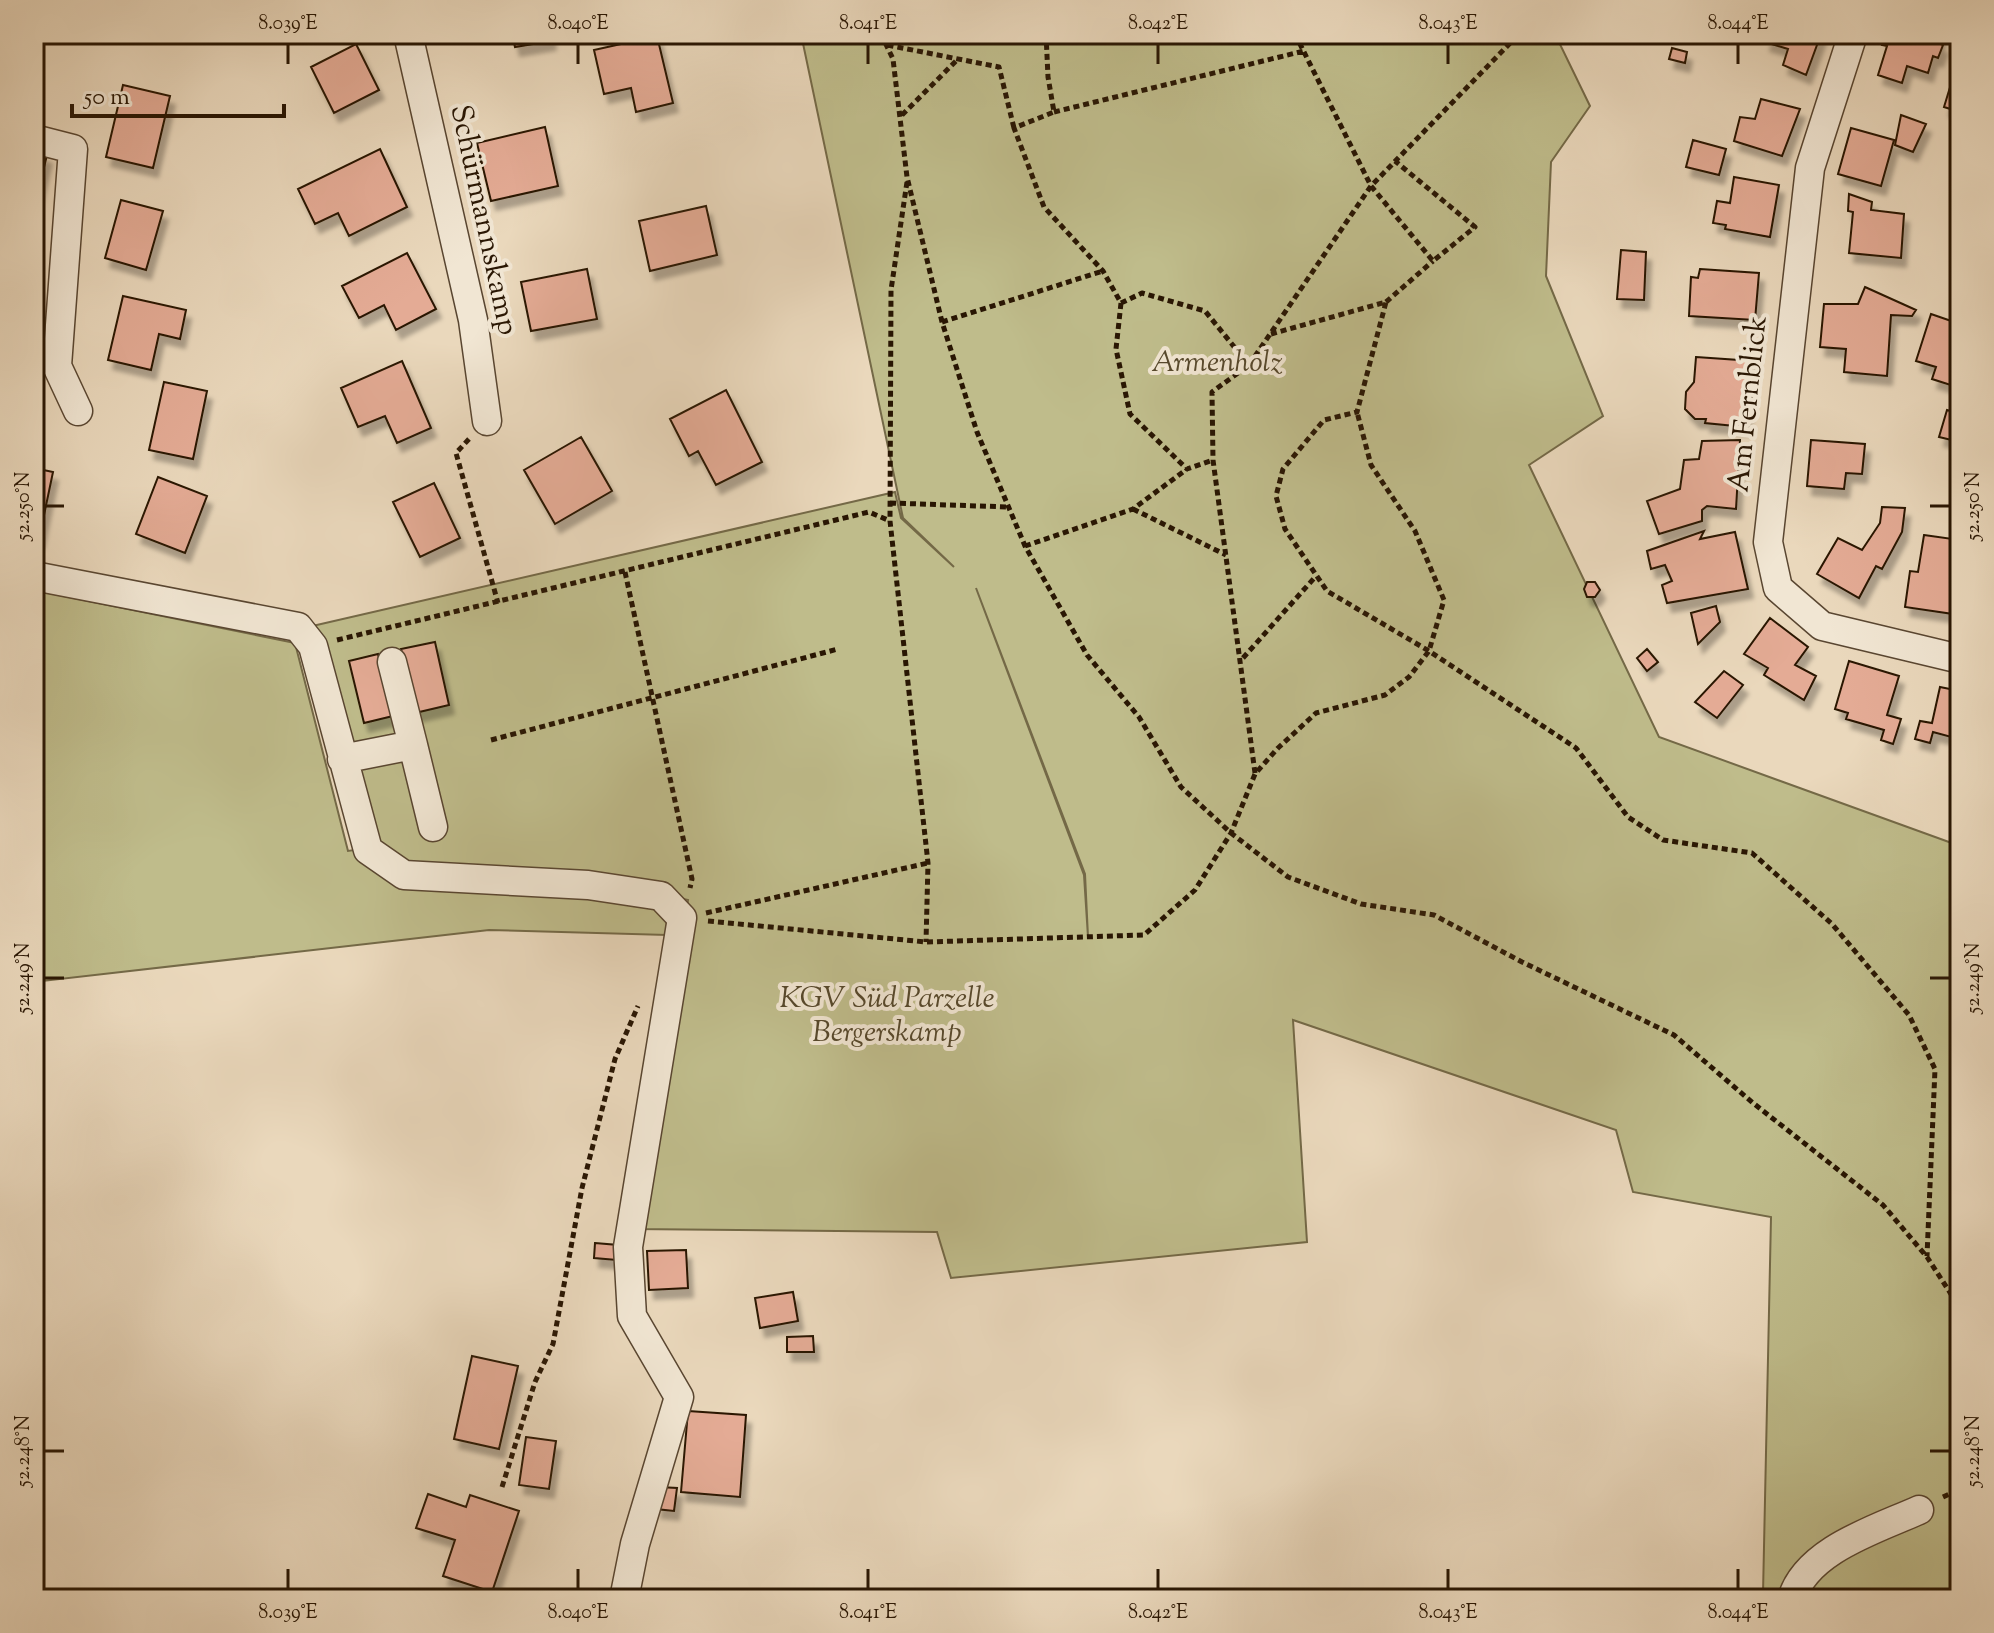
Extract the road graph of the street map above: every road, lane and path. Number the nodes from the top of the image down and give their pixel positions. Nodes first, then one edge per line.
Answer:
1 (408, 34) edge
2 (881, 34) edge
3 (903, 34) edge
4 (1046, 34) edge
5 (1295, 34) edge
6 (1519, 34) edge
7 (1853, 34) edge
8 (887, 45) junction
9 (1304, 51) junction
10 (957, 59) junction
11 (1054, 112) junction
12 (902, 115) junction
13 (1014, 128) junction
14 (34, 139) edge
15 (1395, 161) junction
16 (907, 177) junction
17 (1371, 186) junction
18 (1433, 261) junction
19 (1103, 271) junction
20 (1386, 302) junction
21 (1121, 303) junction
22 (942, 322) junction
23 (1271, 334) junction
24 (1249, 365) junction
25 (78, 411) dead end
26 (1357, 412) junction
27 (487, 421) joint
28 (1213, 460) junction
29 (1187, 469) junction
30 (890, 503) junction
31 (1009, 507) junction
32 (1133, 509) junction
33 (890, 521) junction
34 (1025, 546) junction
35 (1227, 555) junction
36 (625, 572) junction
37 (34, 576) edge
38 (1317, 576) junction
39 (498, 603) junction
40 (313, 646) junction
41 (838, 649) dead end
42 (1429, 651) junction
43 (1242, 658) junction
44 (1960, 659) edge
45 (392, 662) dead end
46 (655, 697) junction
47 (491, 740) dead end
48 (413, 745) junction
49 (342, 759) junction
50 (1255, 774) junction
51 (433, 827) dead end
52 (1231, 833) junction
53 (928, 863) junction
54 (682, 918) junction
55 (926, 942) junction
56 (639, 1003) dead end
57 (1927, 1257) junction
58 (1960, 1308) edge
59 (502, 1487) dead end
60 (1919, 1510) dead end
61 (624, 1599) edge
62 (1792, 1599) edge

1 - 27 street, Schürmannskamp
2 - 8 path
3 - 8 path
4 - 11 path
5 - 9 path
6 - 15 path
7 - 44 street, Am Fernblick
8 - 10 path
8 - 12 path
9 - 11 path
9 - 17 path
10 - 12 path
10 - 13 path
11 - 13 path
12 - 16 path
13 - 19 path
14 - 25 street
15 - 17 path
15 - 18 path
16 - 22 path
16 - 30 path
17 - 18 path
17 - 23 path
18 - 20 path
19 - 21 path
19 - 22 path
20 - 23 path
20 - 26 path
21 - 24 path
21 - 29 path
22 - 31 path
23 - 24 path
24 - 28 path
26 - 38 path
26 - 42 path
27 - 39 path
28 - 29 path
28 - 35 path
29 - 32 path
30 - 31 path
30 - 33 path
31 - 34 path
32 - 34 path
32 - 35 path
33 - 36 path
33 - 53 path
34 - 52 path
35 - 43 path
36 - 39 path
36 - 46 path
37 - 40 street
38 - 42 path
38 - 43 path
39 - 40 path
40 - 49 street
41 - 46 path
42 - 50 path
42 - 57 path
43 - 50 path
45 - 48 street
46 - 47 path
46 - 54 path
48 - 49 street
48 - 51 street
49 - 54 street
50 - 52 path
52 - 55 path
52 - 57 path
53 - 54 path
53 - 55 path
54 - 55 path
54 - 61 street
56 - 59 path
57 - 58 path
60 - 62 street

